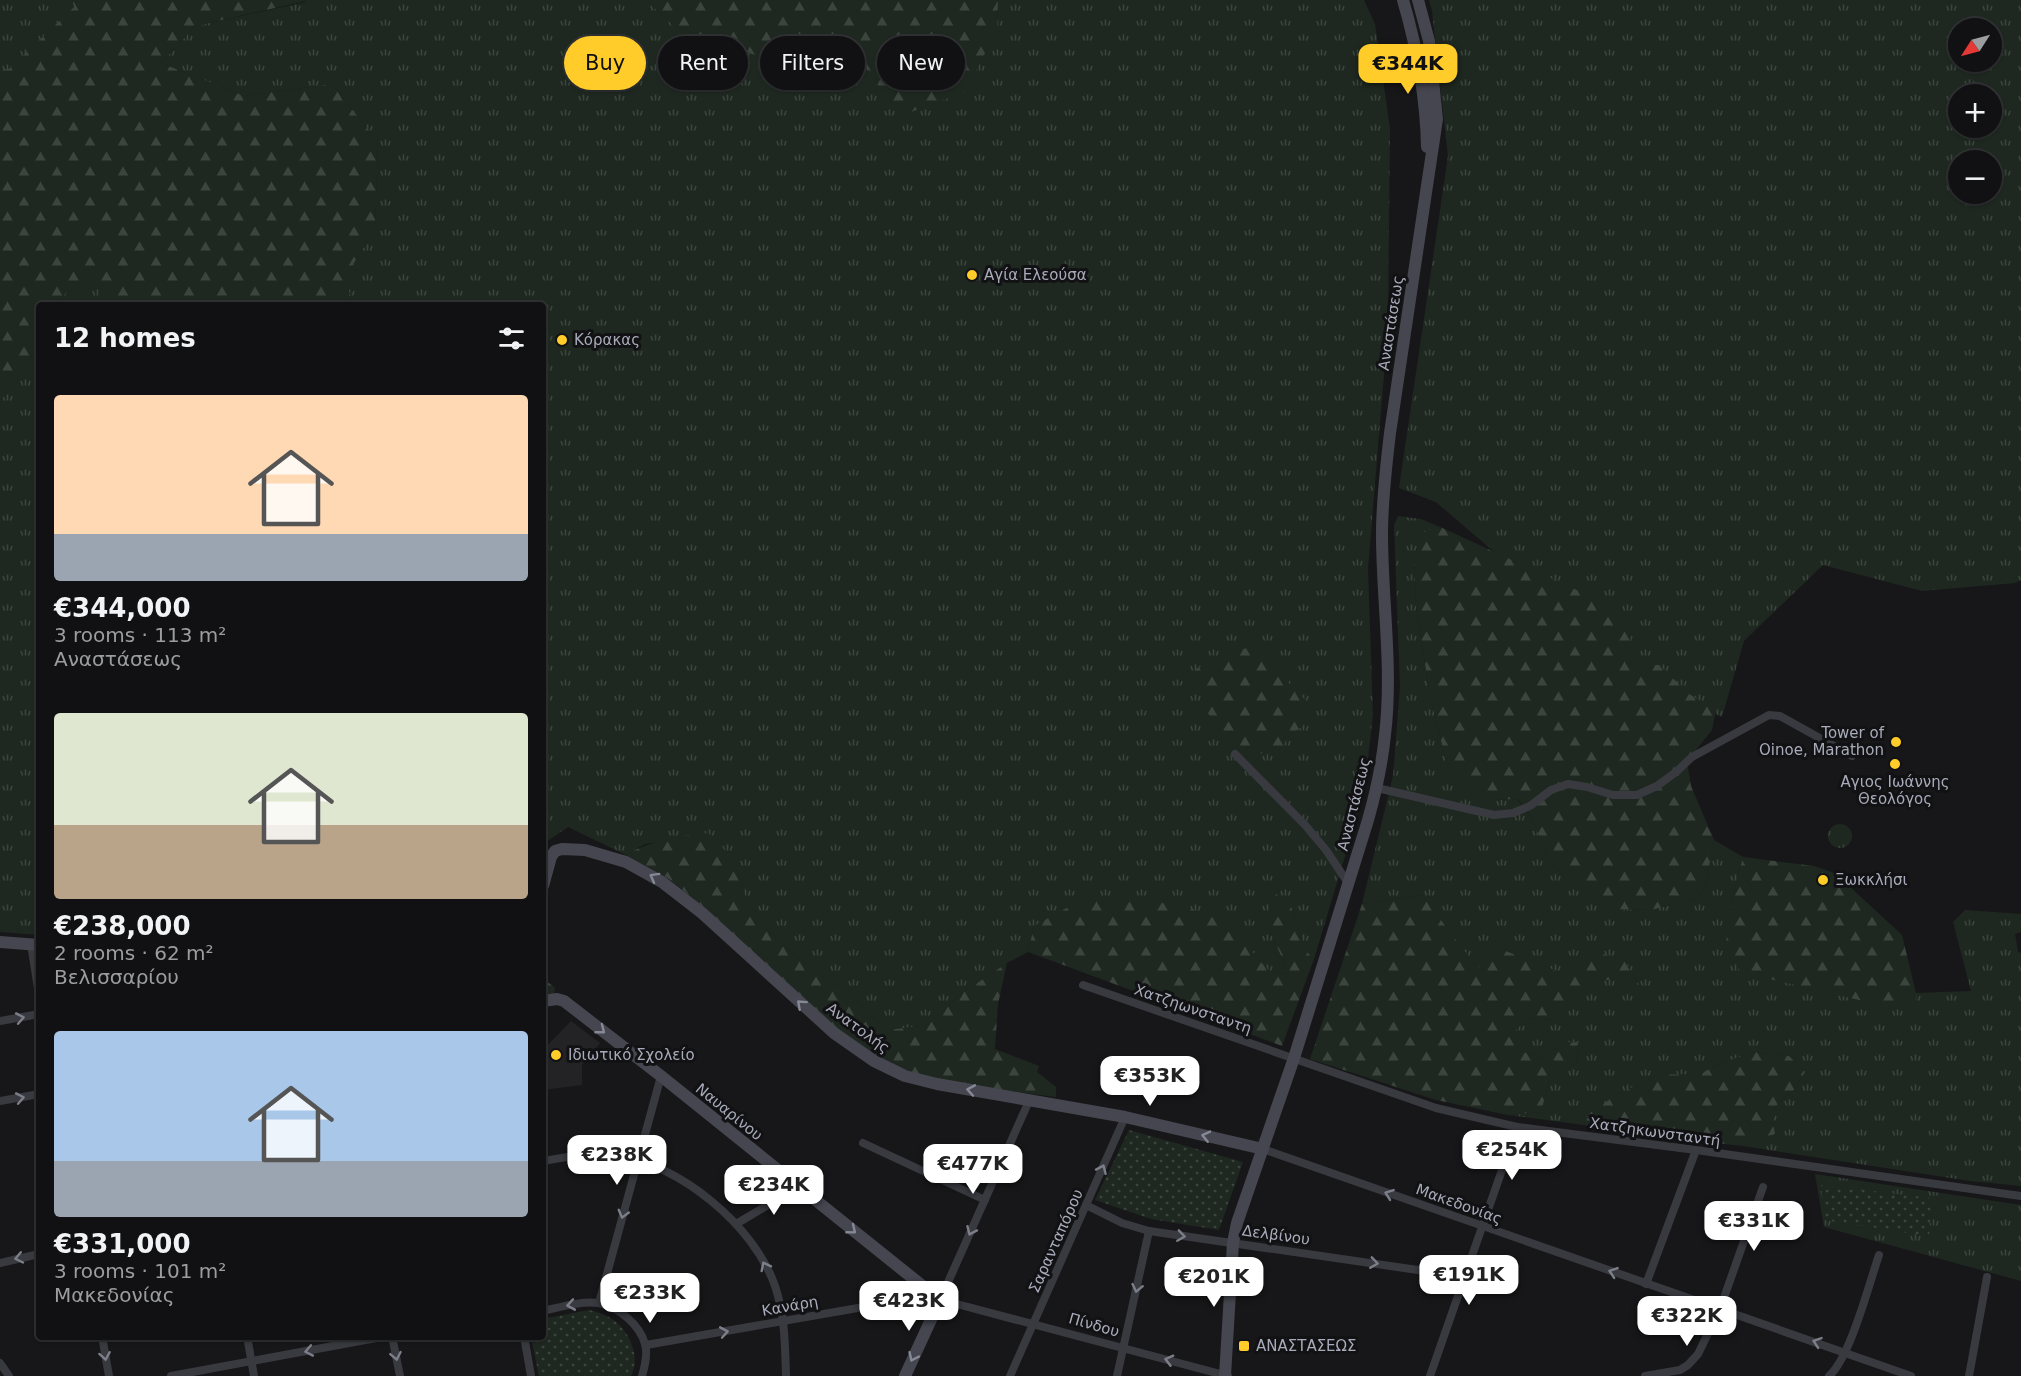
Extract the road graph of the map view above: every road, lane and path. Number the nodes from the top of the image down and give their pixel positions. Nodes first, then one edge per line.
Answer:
1 (1403, 0) edge
2 (1419, 0) edge
3 (1428, 188) junction
4 (1235, 754) dead end
5 (1852, 756) dead end
6 (1377, 788) junction
7 (546, 875) edge
8 (1348, 883) junction
9 (0, 942) edge
10 (35, 945) edge
11 (1083, 985) dead end
12 (548, 1000) edge
13 (36, 1015) edge
14 (0, 1021) edge
15 (1294, 1058) junction
16 (661, 1076) junction
17 (36, 1095) edge
18 (0, 1101) edge
19 (1029, 1101) junction
20 (1125, 1117) junction
21 (1516, 1127) junction
22 (862, 1143) dead end
23 (1263, 1149) junction
24 (1696, 1150) junction
25 (638, 1160) junction
26 (546, 1161) edge
27 (798, 1187) junction
28 (1763, 1187) dead end
29 (2021, 1197) edge
30 (985, 1200) junction
31 (1086, 1205) junction
32 (736, 1224) junction
33 (1483, 1227) junction
34 (1149, 1231) junction
35 (1233, 1243) junction
36 (36, 1255) edge
37 (1879, 1255) dead end
38 (0, 1263) edge
39 (1466, 1277) junction
40 (1987, 1277) dead end
41 (1646, 1284) junction
42 (940, 1300) junction
43 (599, 1303) junction
44 (953, 1303) dead end
45 (1720, 1309) junction
46 (546, 1310) edge
47 (784, 1321) junction
48 (1034, 1323) junction
49 (103, 1340) edge
50 (248, 1340) edge
51 (366, 1340) edge
52 (393, 1340) edge
53 (525, 1340) edge
54 (646, 1345) junction
55 (1123, 1348) junction
56 (1845, 1352) junction
57 (251, 1362) junction
58 (0, 1363) edge
59 (9, 1376) edge
60 (109, 1376) edge
61 (171, 1376) edge
62 (254, 1376) edge
63 (400, 1376) edge
64 (531, 1376) edge
65 (642, 1376) edge
66 (786, 1376) edge
67 (904, 1376) edge
68 (1010, 1376) edge
69 (1117, 1376) edge
70 (1227, 1376) edge
71 (1430, 1376) edge
72 (1645, 1376) edge
73 (1829, 1376) edge
74 (1911, 1376) edge
75 (1969, 1376) edge

1 - 3 street
2 - 3 street
3 - 6 street, Αναστάσεως
4 - 8 street
5 - 6 street
6 - 8 street, Αναστάσεως
19 -> 7 street, Ανατολής
8 - 15 street, Αναστάσεως
9 - 10 street
11 - 15 street, Χατζηωνσταντη
12 -> 16 street, Ναυαρίνου
14 -> 13 street
15 - 21 street, Χατζηκωνσταντή
15 - 23 street, Αναστάσεως
16 - 25 street
16 - 27 street, Ναυαρίνου
18 -> 17 street
19 - 20 street, Ανατολής
19 - 30 street
23 -> 20 street, Ανατολής
31 -> 20 street, Σαρανταπόρου
21 - 24 street, Χατζηκωνσταντή
21 - 33 street
22 - 30 street
33 -> 23 street, Μακεδονίας
23 - 35 street, Αναστάσεως
24 - 29 street, Χατζηκωνσταντή
24 - 41 street
25 - 26 street
25 - 32 street
25 -> 43 street
27 - 32 street
27 -> 42 street, Ναυαρίνου
28 - 45 street
30 -> 42 street
31 - 34 street, Δελβίνου
31 - 48 street, Σαρανταπόρου
47 -> 32 street
33 - 39 street
41 -> 33 street, Μακεδονίας
34 -> 35 street, Δελβίνου
34 -> 55 street
35 -> 39 street, Δελβίνου
35 - 70 street, Αναστάσεως
36 -> 38 street
37 - 56 street
39 - 71 street
40 - 75 street
41 - 45 street, Μακεδονίας
42 - 47 street, Κανάρη
42 -> 67 street
43 -> 46 street
43 - 54 street
44 - 48 street, Πίνδου
56 -> 45 street, Μακεδονίας
45 - 72 street
54 -> 47 street, Κανάρη
47 - 66 street
48 - 55 street, Πίνδου
48 - 68 street, Σαρανταπόρου
49 -> 60 street
50 - 57 street
51 -> 57 street
52 -> 63 street
53 - 64 street
54 - 65 street
55 - 69 street
70 -> 55 street, Πίνδου
56 - 73 street
56 - 74 street, Μακεδονίας
57 - 61 street
57 - 62 street
58 - 59 street

